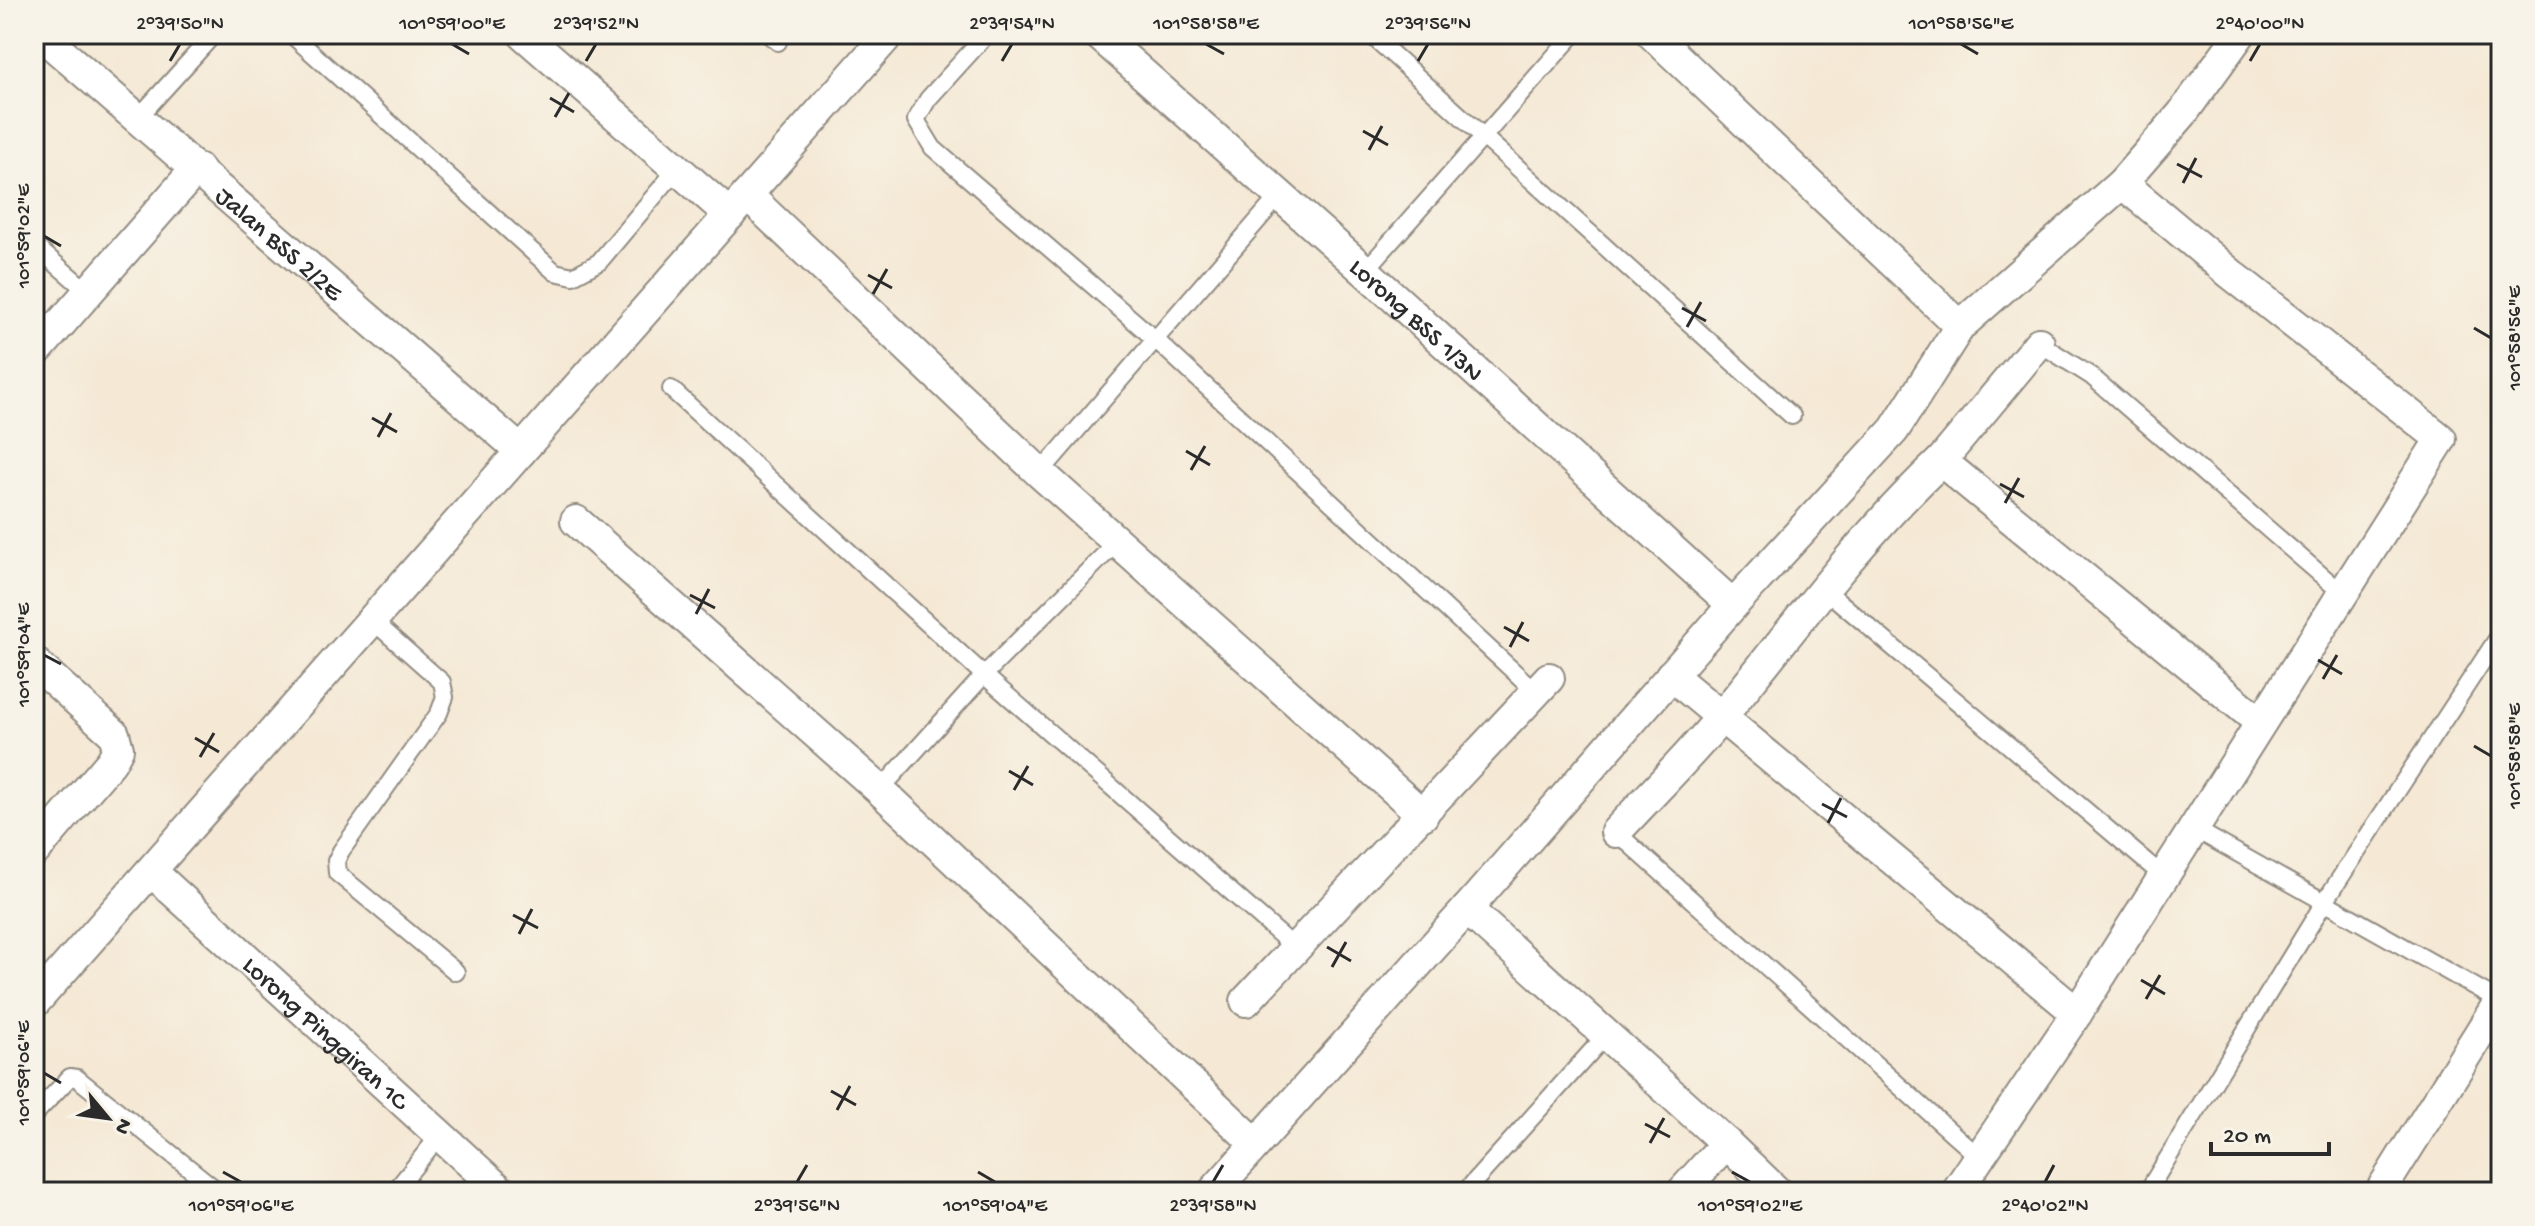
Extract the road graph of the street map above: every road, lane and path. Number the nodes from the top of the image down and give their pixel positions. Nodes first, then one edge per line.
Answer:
1 (40, 34) edge
2 (214, 34) edge
3 (291, 34) edge
4 (523, 34) edge
5 (889, 34) edge
6 (987, 34) edge
7 (1098, 34) edge
8 (1370, 34) edge
9 (1574, 34) edge
10 (1652, 34) edge
11 (2240, 34) edge
12 (138, 118) junction
13 (1482, 136) junction
14 (197, 168) junction
15 (677, 169) junction
16 (2122, 183) junction
17 (1279, 196) junction
18 (738, 205) junction
19 (34, 245) edge
20 (1365, 271) junction
21 (87, 291) junction
22 (1960, 326) junction
23 (1156, 340) junction
24 (2039, 343) joint
25 (34, 354) edge
26 (671, 389) dead end
27 (1792, 416) dead end
28 (521, 451) junction
29 (1941, 461) junction
30 (1040, 473) junction
31 (576, 521) dead end
32 (1118, 541) junction
33 (1823, 588) junction
34 (2342, 593) junction
35 (1733, 605) junction
36 (372, 620) junction
37 (2501, 633) edge
38 (34, 662) edge
39 (984, 675) junction
40 (1671, 675) junction
41 (1542, 685) joint
42 (1721, 717) junction
43 (2260, 722) junction
44 (880, 790) junction
45 (1423, 815) junction
46 (2193, 828) junction
47 (1616, 832) joint
48 (34, 852) edge
49 (151, 871) junction
50 (2163, 876) junction
51 (2325, 901) junction
52 (1467, 909) junction
53 (1294, 947) junction
54 (456, 972) dead end
55 (1246, 1001) dead end
56 (34, 1003) edge
57 (2077, 1013) junction
58 (2497, 1014) edge
59 (1606, 1035) junction
60 (34, 1115) edge
61 (439, 1136) junction
62 (1255, 1143) junction
63 (1726, 1143) junction
64 (1980, 1158) junction
65 (219, 1192) edge
66 (394, 1192) edge
67 (502, 1192) edge
68 (1213, 1192) edge
69 (1465, 1192) edge
70 (1682, 1192) edge
71 (1777, 1192) edge
72 (1956, 1192) edge
73 (2147, 1192) edge
74 (2380, 1192) edge

1 - 12 street, Jalan BSS 2/2E
2 - 12 lane
3 - 15 lane
4 - 15 street
5 - 18 street
6 - 23 lane
7 - 17 street, Lorong BSS 1/3N
8 - 13 lane
9 - 13 lane
10 - 22 street
11 - 16 street
12 - 14 street, Jalan BSS 2/2E
13 - 20 lane
13 - 27 lane
14 - 21 street
14 - 28 street, Jalan BSS 2/2E
15 - 18 street
16 - 22 street
16 - 34 street
17 - 20 street, Lorong BSS 1/3N
17 - 23 lane
18 - 28 street
18 - 30 street
19 - 21 lane
20 - 35 street, Lorong BSS 1/3N
21 - 25 street
22 - 35 street
23 - 30 lane
23 - 41 lane
24 - 29 street
24 - 34 lane
26 - 39 lane
28 - 36 street
29 - 33 street
29 - 43 street
30 - 32 street
31 - 44 street
32 - 39 lane
32 - 45 street
33 - 42 street
33 - 50 lane
34 - 43 street
35 - 40 street
36 - 49 street
36 - 54 lane
37 - 51 lane
38 - 48 street
39 - 44 lane
39 - 53 lane
40 - 42 street
40 - 52 street
41 - 45 street
42 - 47 street
42 - 57 street
43 - 46 street
44 - 62 street
45 - 53 street
46 - 50 street
46 - 51 lane
47 - 64 lane
49 - 56 street
49 - 61 street, Lorong Pinggiran 1C
50 - 57 street
51 - 58 lane
51 - 73 lane
52 - 59 street
52 - 62 street
53 - 55 street
57 - 64 street
58 - 74 street
59 - 63 street
59 - 69 lane
60 - 65 lane
61 - 66 lane
61 - 67 street, Lorong Pinggiran 1C
62 - 68 street
63 - 70 street
63 - 71 street
64 - 72 street

